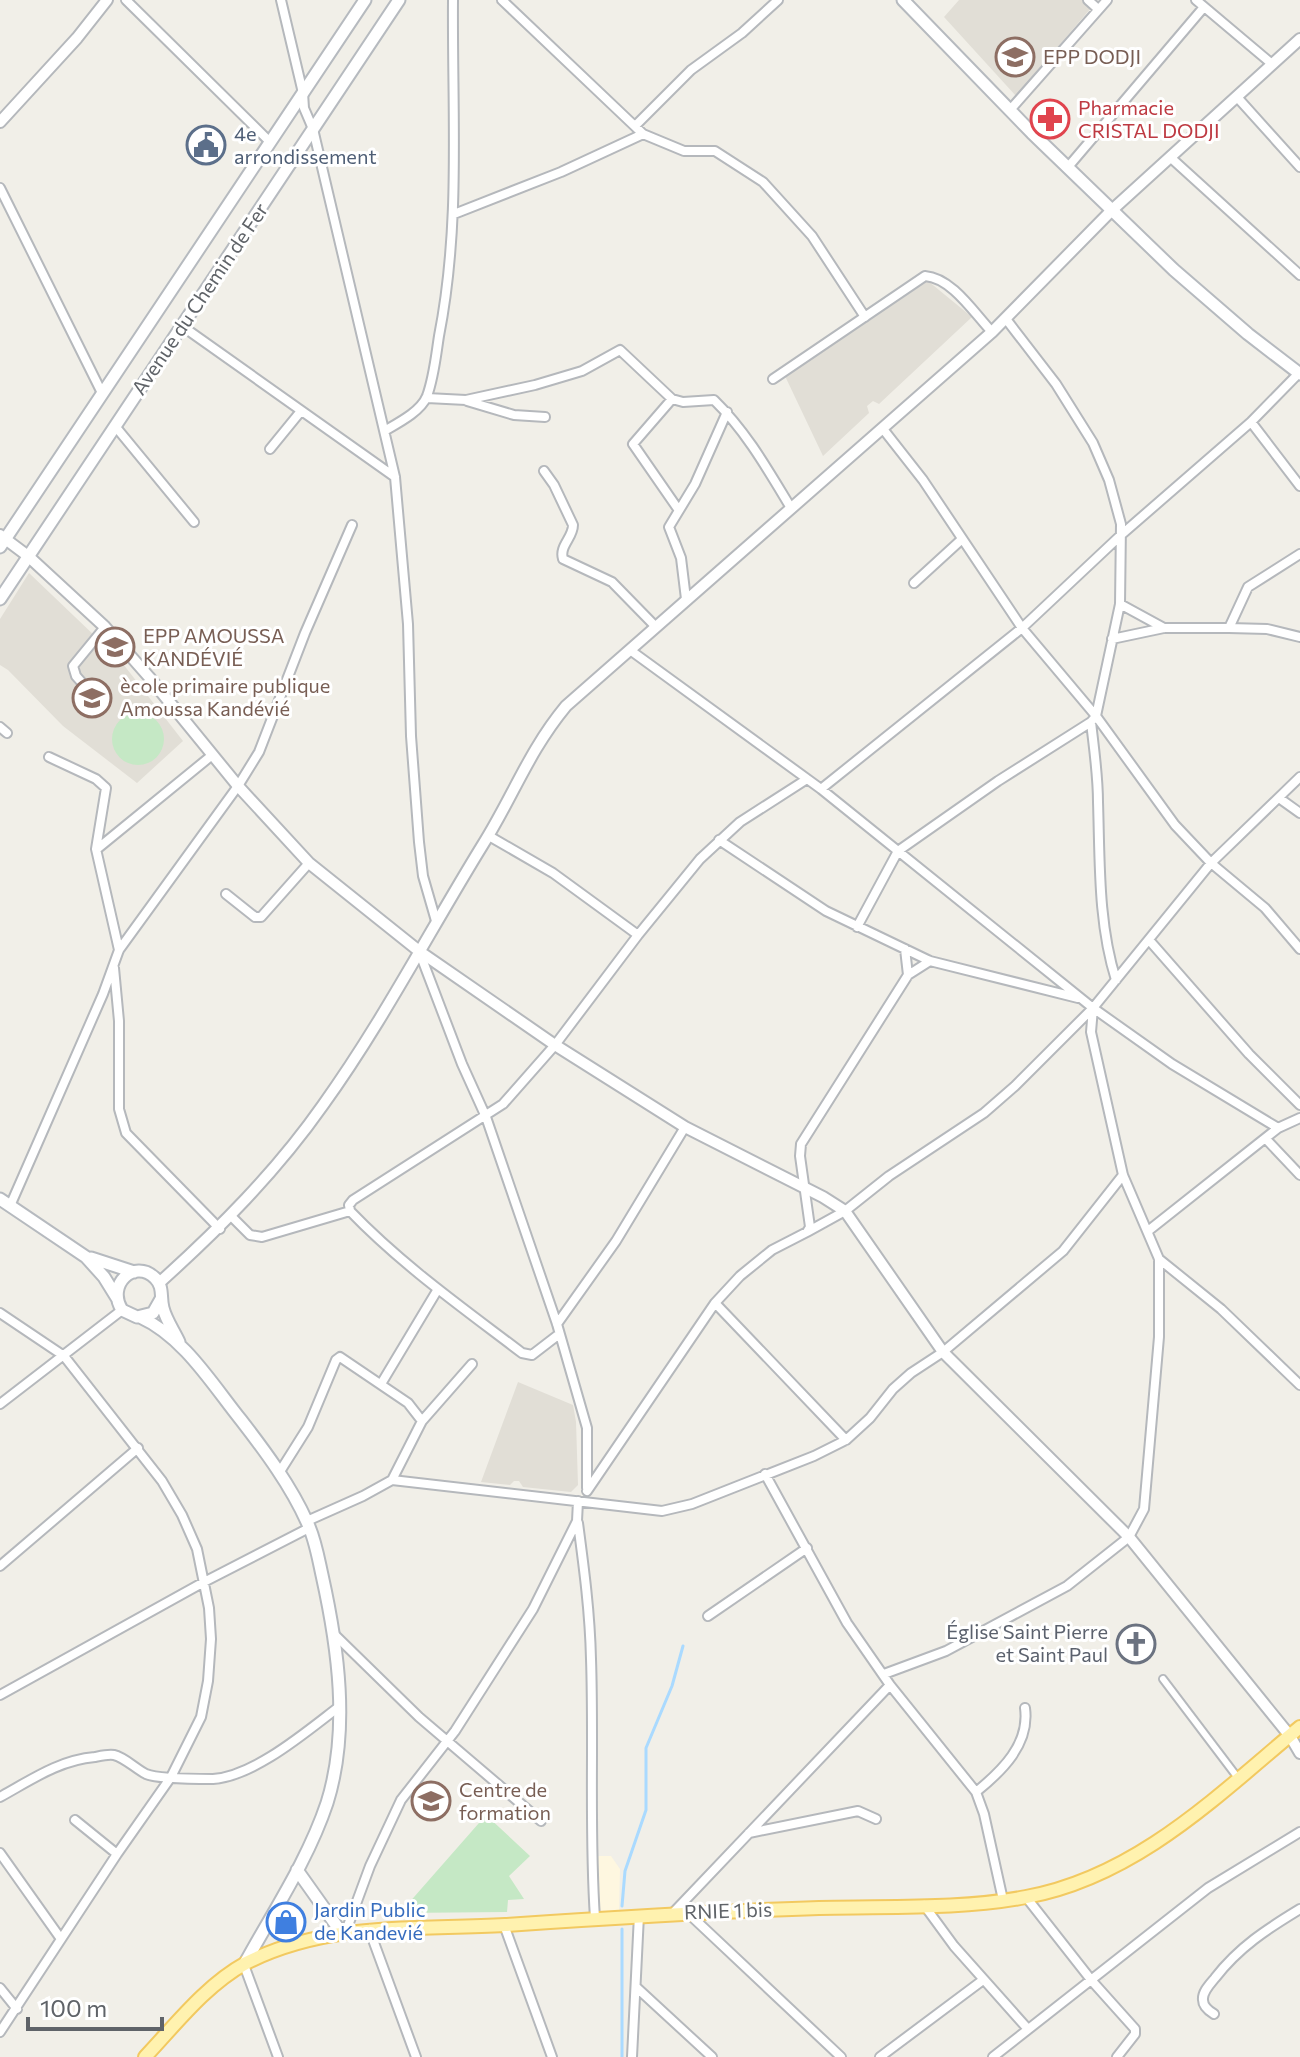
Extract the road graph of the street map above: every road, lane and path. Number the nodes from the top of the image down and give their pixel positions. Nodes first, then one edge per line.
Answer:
1 (107, 0) edge
2 (126, 0) edge
3 (281, 0) edge
4 (365, 0) edge
5 (399, 0) edge
6 (453, 0) edge
7 (502, 0) edge
8 (778, 0) edge
9 (1088, 0) edge
10 (1107, 0) edge
11 (1196, 0) edge
12 (906, 1) edge
13 (1204, 7) junction
14 (1098, 9) junction
15 (1300, 39) edge
16 (1272, 64) junction
17 (303, 93) junction
18 (1237, 97) junction
19 (1010, 110) junction
20 (0, 122) edge
21 (635, 126) junction
22 (313, 129) junction
23 (643, 134) junction
24 (270, 142) junction
25 (1170, 157) junction
26 (1068, 167) junction
27 (1300, 167) edge
28 (0, 188) edge
29 (1112, 210) junction
30 (454, 214) junction
31 (1300, 275) edge
32 (865, 317) junction
33 (1006, 319) junction
34 (182, 326) junction
35 (992, 332) junction
36 (1300, 374) edge
37 (773, 379) dead end
38 (102, 393) junction
39 (427, 398) junction
40 (672, 399) junction
41 (466, 400) junction
42 (301, 411) junction
43 (727, 412) junction
44 (545, 417) dead end
45 (1251, 422) junction
46 (115, 426) junction
47 (883, 429) junction
48 (386, 430) junction
49 (270, 449) dead end
50 (544, 471) dead end
51 (395, 477) junction
52 (1300, 486) edge
53 (791, 508) junction
54 (678, 509) junction
55 (194, 522) dead end
56 (352, 525) dead end
57 (1121, 535) junction
58 (2, 540) edge
59 (961, 540) junction
60 (1300, 554) edge
61 (28, 556) junction
62 (914, 583) dead end
63 (0, 599) edge
64 (686, 599) junction
65 (1120, 604) junction
66 (105, 627) junction
67 (656, 627) junction
68 (1022, 628) junction
69 (1164, 628) junction
70 (1229, 628) junction
71 (1300, 637) edge
72 (1112, 639) junction
73 (630, 650) junction
74 (99, 702) dead end
75 (1093, 719) junction
76 (211, 756) junction
77 (49, 757) dead end
78 (1300, 777) edge
79 (807, 779) junction
80 (238, 786) junction
81 (821, 789) junction
82 (1279, 798) junction
83 (1300, 813) edge
84 (489, 836) junction
85 (719, 840) junction
86 (96, 849) junction
87 (898, 851) junction
88 (309, 863) junction
89 (1211, 863) junction
90 (226, 894) dead end
91 (436, 921) junction
92 (857, 927) junction
93 (638, 935) junction
94 (1149, 940) junction
95 (905, 949) junction
96 (1300, 949) edge
97 (119, 950) junction
98 (419, 951) junction
99 (930, 961) junction
100 (114, 967) junction
101 (908, 975) junction
102 (1116, 980) junction
103 (1079, 998) junction
104 (1093, 1008) junction
105 (555, 1045) junction
106 (1300, 1105) edge
107 (486, 1117) junction
108 (1300, 1118) edge
109 (685, 1127) junction
110 (1278, 1128) junction
111 (1266, 1139) junction
112 (1123, 1175) junction
113 (1300, 1175) edge
114 (805, 1188) junction
115 (5, 1202) edge
116 (350, 1211) junction
117 (845, 1211) junction
118 (231, 1216) junction
119 (220, 1229) junction
120 (1148, 1231) junction
121 (807, 1232) junction
122 (86, 1257) junction
123 (1159, 1259) junction
124 (134, 1272) junction
125 (159, 1283) junction
126 (438, 1289) junction
127 (117, 1298) junction
128 (161, 1299) junction
129 (715, 1303) junction
130 (122, 1310) junction
131 (0, 1313) edge
132 (140, 1317) junction
133 (557, 1324) junction
134 (558, 1335) junction
135 (184, 1349) junction
136 (943, 1352) junction
137 (64, 1356) junction
138 (472, 1364) dead end
139 (381, 1384) junction
140 (1300, 1385) edge
141 (0, 1404) edge
142 (422, 1421) junction
143 (846, 1440) junction
144 (138, 1448) junction
145 (279, 1473) junction
146 (765, 1474) junction
147 (392, 1480) junction
148 (587, 1491) junction
149 (582, 1501) junction
150 (577, 1521) junction
151 (308, 1524) junction
152 (1129, 1537) junction
153 (807, 1548) junction
154 (0, 1566) edge
155 (204, 1582) junction
156 (708, 1616) dead end
157 (333, 1634) junction
158 (884, 1674) junction
159 (1163, 1679) dead end
160 (890, 1685) junction
161 (0, 1695) edge
162 (340, 1706) junction
163 (1025, 1708) dead end
164 (1295, 1731) edge
165 (447, 1741) junction
166 (1300, 1753) edge
167 (171, 1777) junction
168 (1239, 1780) junction
169 (976, 1792) junction
170 (0, 1797) edge
171 (876, 1819) dead end
172 (75, 1820) dead end
173 (541, 1821) dead end
174 (1300, 1832) edge
175 (748, 1833) junction
176 (0, 1853) edge
177 (117, 1854) junction
178 (297, 1870) junction
179 (1026, 1897) junction
180 (1003, 1900) junction
181 (924, 1904) junction
182 (1300, 1909) edge
183 (688, 1912) junction
184 (672, 1914) junction
185 (639, 1915) junction
186 (595, 1918) junction
187 (504, 1925) junction
188 (369, 1929) junction
189 (344, 1931) junction
190 (61, 1939) junction
191 (244, 1965) junction
192 (983, 1980) junction
193 (1092, 1981) junction
194 (636, 1987) junction
195 (0, 1988) edge
196 (17, 2009) junction
197 (1214, 2014) dead end
198 (1027, 2028) junction
199 (0, 2032) edge
200 (145, 2057) edge
201 (278, 2057) edge
202 (416, 2057) edge
203 (552, 2057) edge
204 (632, 2057) edge
205 (712, 2057) edge
206 (841, 2057) edge
207 (880, 2057) edge
208 (993, 2057) edge
209 (1117, 2057) edge

1 - 20 street
2 - 24 street
3 - 17 street
4 - 17 main road, Avenue du Chemin de Fer
5 - 22 main road, Avenue du Chemin de Fer
6 - 30 street
7 - 21 street
8 - 21 street
9 - 14 street
10 - 14 street
11 - 13 street
12 - 19 main road
13 - 16 street
13 - 26 street
14 - 19 street
15 - 16 street
16 - 18 street
17 - 22 street
17 - 24 main road, Avenue du Chemin de Fer
18 - 25 street
18 - 27 street
19 - 26 main road
21 - 23 street
22 - 34 main road, Avenue du Chemin de Fer
22 - 48 street
23 - 30 street
23 - 32 street
24 - 38 main road, Avenue du Chemin de Fer
25 - 29 street
25 - 31 street
26 - 29 main road
28 - 38 street
29 - 33 street
29 - 36 main road
30 - 39 street
32 - 35 street
32 - 37 street
33 - 35 street
33 - 57 street
34 - 42 street
34 - 46 main road, Avenue du Chemin de Fer
35 - 47 street
36 - 45 street
38 - 58 main road, Avenue du Chemin de Fer
39 - 41 street
39 - 48 street
40 - 41 street
40 - 43 street
40 - 54 street
41 - 44 street
42 - 49 street
42 - 51 street
43 - 53 street
43 - 54 street
45 - 52 street
45 - 57 street
46 - 55 street
46 - 61 main road, Avenue du Chemin de Fer
47 - 53 street
47 - 59 street
48 - 51 street
50 - 67 street
51 - 91 street
53 - 64 street
54 - 64 street
56 - 80 street
57 - 65 street
57 - 68 street
58 - 61 street
59 - 62 street
59 - 68 street
60 - 70 street
61 - 63 main road, Avenue du Chemin de Fer
61 - 66 street
64 - 67 street
65 - 69 street
65 - 72 street
66 - 74 street
66 - 76 street
67 - 73 street
68 - 75 street
68 - 81 street
69 - 70 street
69 - 72 street
70 - 71 street
72 - 75 street
73 - 79 street
73 - 84 street
75 - 87 street
75 - 89 street
75 - 102 street
76 - 80 street
76 - 86 street
77 - 86 street
78 - 82 street
79 - 81 street
79 - 85 street
80 - 88 street
80 - 97 street
81 - 87 street
82 - 83 street
82 - 89 street
84 - 91 street
84 - 93 street
85 - 92 street
85 - 93 street
86 - 97 street
87 - 92 street
87 - 103 street
88 - 90 street
88 - 98 street
89 - 94 street
89 - 96 street
91 - 98 street
92 - 95 street
93 - 105 street
94 - 102 street
94 - 106 street
95 - 99 street
95 - 101 street
97 - 100 street
98 - 105 street
98 - 107 street
98 - 118 street
99 - 101 street
99 - 103 street
100 - 115 street
100 - 119 street
101 - 114 street
102 - 104 street
103 - 104 street
104 - 110 street
104 - 112 street
104 - 117 street
105 - 107 street
105 - 109 street
107 - 116 street
107 - 133 street
108 - 110 street
109 - 114 street
109 - 133 street
110 - 111 street
111 - 113 street
111 - 120 street
112 - 120 street
112 - 136 street
114 - 117 street
114 - 121 street
115 - 122 main road
116 - 118 street
116 - 126 street
117 - 121 street
117 - 136 street
118 - 119 street
119 - 125 street
120 - 123 street
121 - 129 street
122 - 124 main road
122 - 127 main road
123 - 140 street
123 - 152 street
124 - 125 main road
124 - 127 main road
125 - 128 main road
126 - 134 street
126 - 139 street
127 - 130 main road
128 - 132 main road
128 - 135 main road
129 - 143 street
129 - 148 street
130 - 132 main road
130 - 137 street
131 - 137 street
132 - 135 main road
133 - 134 street
134 - 148 street
135 - 145 main road
136 - 143 street
136 - 152 street
137 - 141 street
137 - 144 street
138 - 142 street
139 - 142 street
139 - 145 street
142 - 147 street
143 - 146 street
144 - 154 street
144 - 155 street
145 - 151 main road
146 - 149 street
146 - 153 street
147 - 149 street
147 - 151 street
148 - 149 street
149 - 150 street
150 - 165 street
150 - 186 street
151 - 155 street
151 - 157 main road
152 - 158 street
152 - 164 street
153 - 156 street
153 - 158 street
155 - 161 street
155 - 167 street
157 - 162 main road
157 - 165 street
158 - 160 street
159 - 168 street
160 - 169 street
160 - 175 street
162 - 167 street
162 - 178 main road
163 - 169 street
164 - 166 street
164 - 168 main road, RNIE 1 bis
165 - 173 street
165 - 189 street
167 - 170 street
167 - 177 street
168 - 179 main road, RNIE 1 bis
169 - 180 street
171 - 175 street
172 - 177 street
174 - 193 street
175 - 184 street
176 - 190 street
177 - 190 street
178 - 189 main road
178 - 191 main road
179 - 180 main road, RNIE 1 bis
179 - 193 street
180 - 181 main road, RNIE 1 bis
181 - 183 main road, RNIE 1 bis
181 - 192 street
182 - 197 street
183 - 184 main road, RNIE 1 bis
183 - 206 street
184 - 185 main road, RNIE 1 bis
185 - 186 main road, RNIE 1 bis
185 - 194 street
186 - 187 main road, RNIE 1 bis
187 - 188 main road, RNIE 1 bis
187 - 203 street
188 - 189 main road, RNIE 1 bis
188 - 202 street
189 - 191 main road, RNIE 1 bis
190 - 196 street
191 - 200 main road, RNIE 1 bis
191 - 201 street
192 - 198 street
192 - 207 street
193 - 198 street
193 - 209 street
194 - 204 street
194 - 205 street
195 - 196 street
196 - 199 street
198 - 208 street

